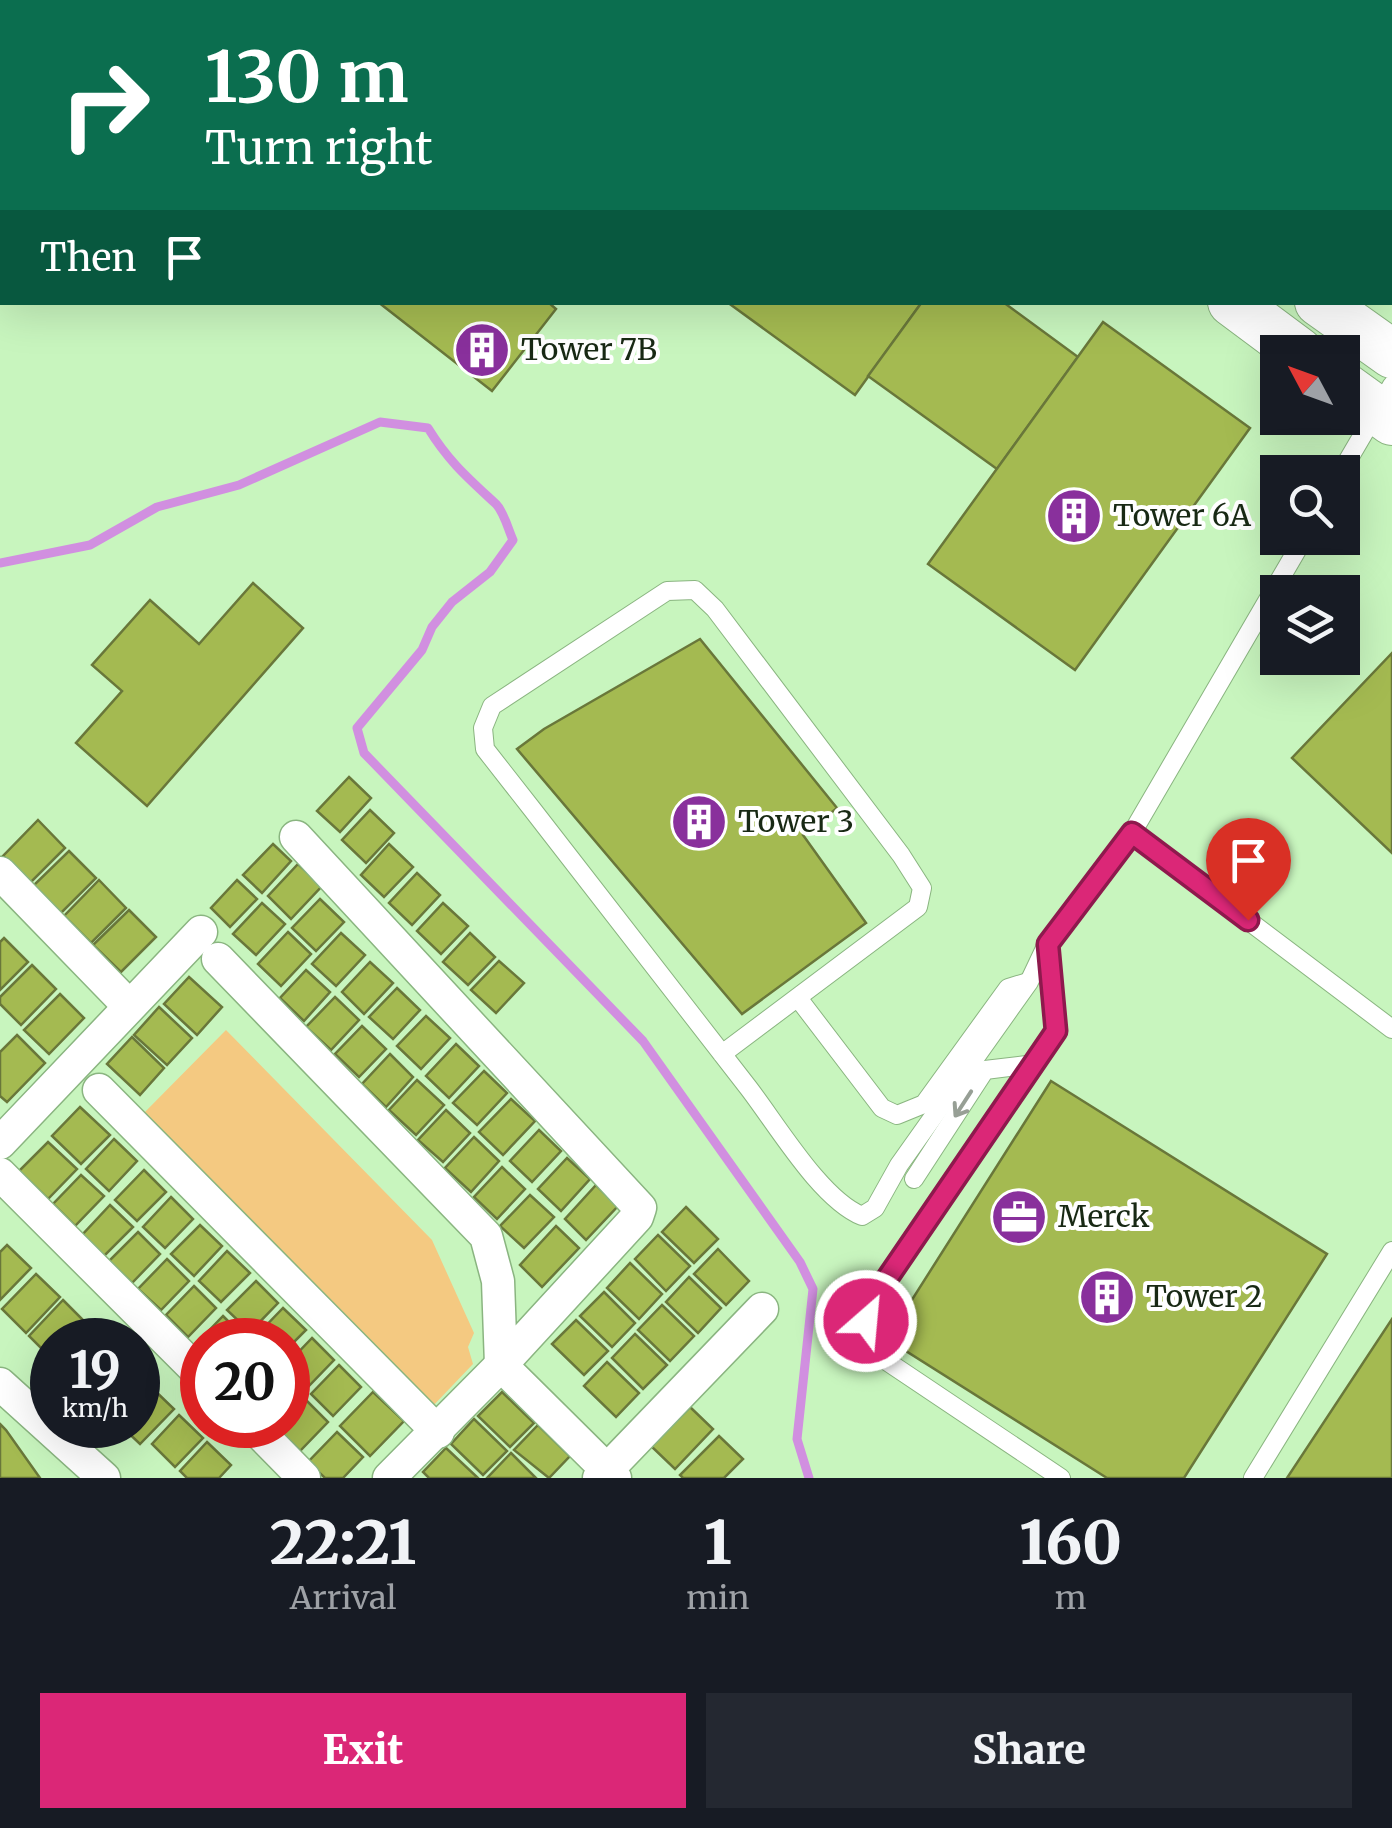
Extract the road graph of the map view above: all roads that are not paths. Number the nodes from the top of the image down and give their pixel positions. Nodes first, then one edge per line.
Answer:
1 (1236, 305) edge
2 (1323, 305) edge
3 (1276, 335) edge
4 (1392, 354) edge
5 (1376, 400) edge
6 (1349, 455) edge
7 (1294, 555) edge
8 (1132, 833) junction
9 (296, 837) dead end
10 (0, 874) edge
11 (1048, 944) junction
12 (1028, 982) junction
13 (798, 998) junction
14 (129, 1006) junction
15 (1392, 1030) edge
16 (722, 1054) junction
17 (1034, 1064) junction
18 (99, 1090) dead end
19 (5, 1127) edge
20 (0, 1174) edge
21 (914, 1179) dead end
22 (1392, 1252) edge
23 (762, 1308) dead end
24 (180, 1354) edge
25 (501, 1365) junction
26 (0, 1384) edge
27 (438, 1432) junction
28 (275, 1448) edge
29 (607, 1476) edge
30 (104, 1478) edge
31 (304, 1478) edge
32 (388, 1478) edge
33 (1061, 1478) edge
34 (1252, 1478) edge

1 - 3 main road
2 - 4 main road
5 - 6 lane
7 - 8 lane
8 - 11 lane
8 - 15 lane
9 - 25 street
10 - 14 street
11 - 12 lane
11 - 17 lane
12 - 13 lane
12 - 16 lane
13 - 16 lane
13 - 16 lane
14 - 19 street
14 - 25 street
17 -> 21 lane
17 - 33 lane
18 - 27 street
20 - 24 street
22 - 34 lane
23 - 29 street
25 - 27 street
25 - 29 street
26 - 30 street
27 - 32 street
28 - 31 street

